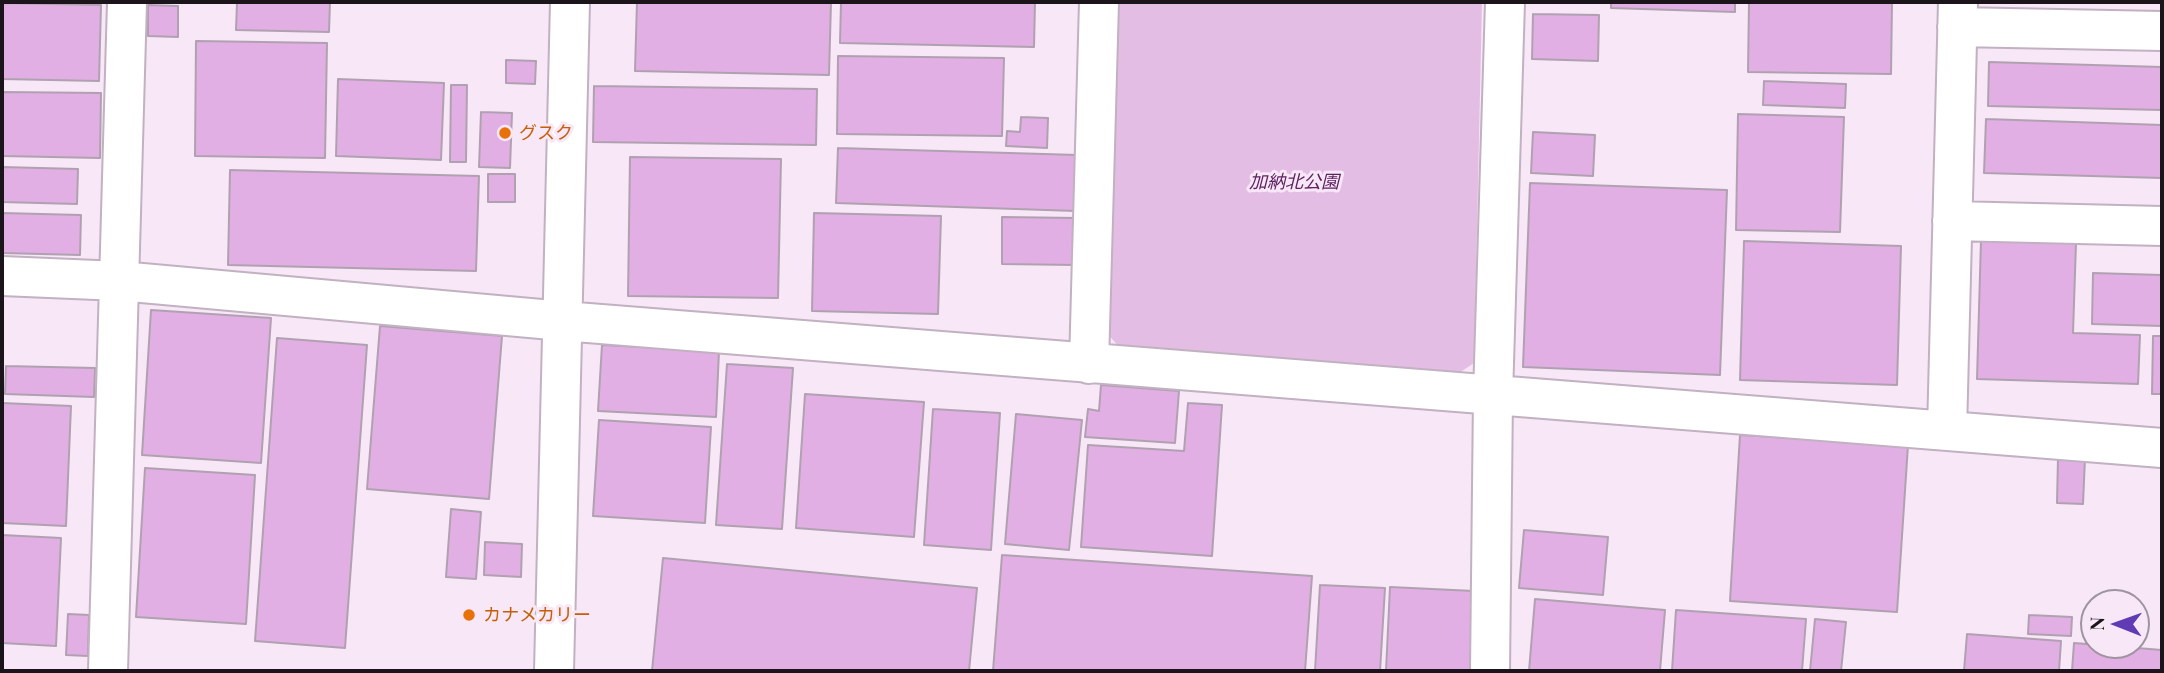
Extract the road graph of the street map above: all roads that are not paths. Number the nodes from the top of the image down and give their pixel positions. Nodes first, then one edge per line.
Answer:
1 (127, 2) edge
2 (570, 2) edge
3 (1099, 2) edge
4 (1505, 2) edge
5 (1958, 14) edge
6 (2162, 31) edge
7 (1952, 221) junction
8 (2162, 226) edge
9 (2, 276) edge
10 (120, 281) junction
11 (563, 321) junction
12 (1089, 364) junction
13 (1493, 396) junction
14 (1947, 431) junction
15 (2162, 448) edge
16 (108, 671) edge
17 (554, 671) edge
18 (1490, 671) edge

1 - 10 street
2 - 11 street
3 - 12 street
4 - 13 street
5 - 6 street
5 - 7 street
7 - 8 street
7 - 14 street
9 - 10 street
10 - 11 street
10 - 16 street
11 - 12 street
11 - 17 street
12 - 13 street
13 - 14 street
13 - 18 street
14 - 15 street

